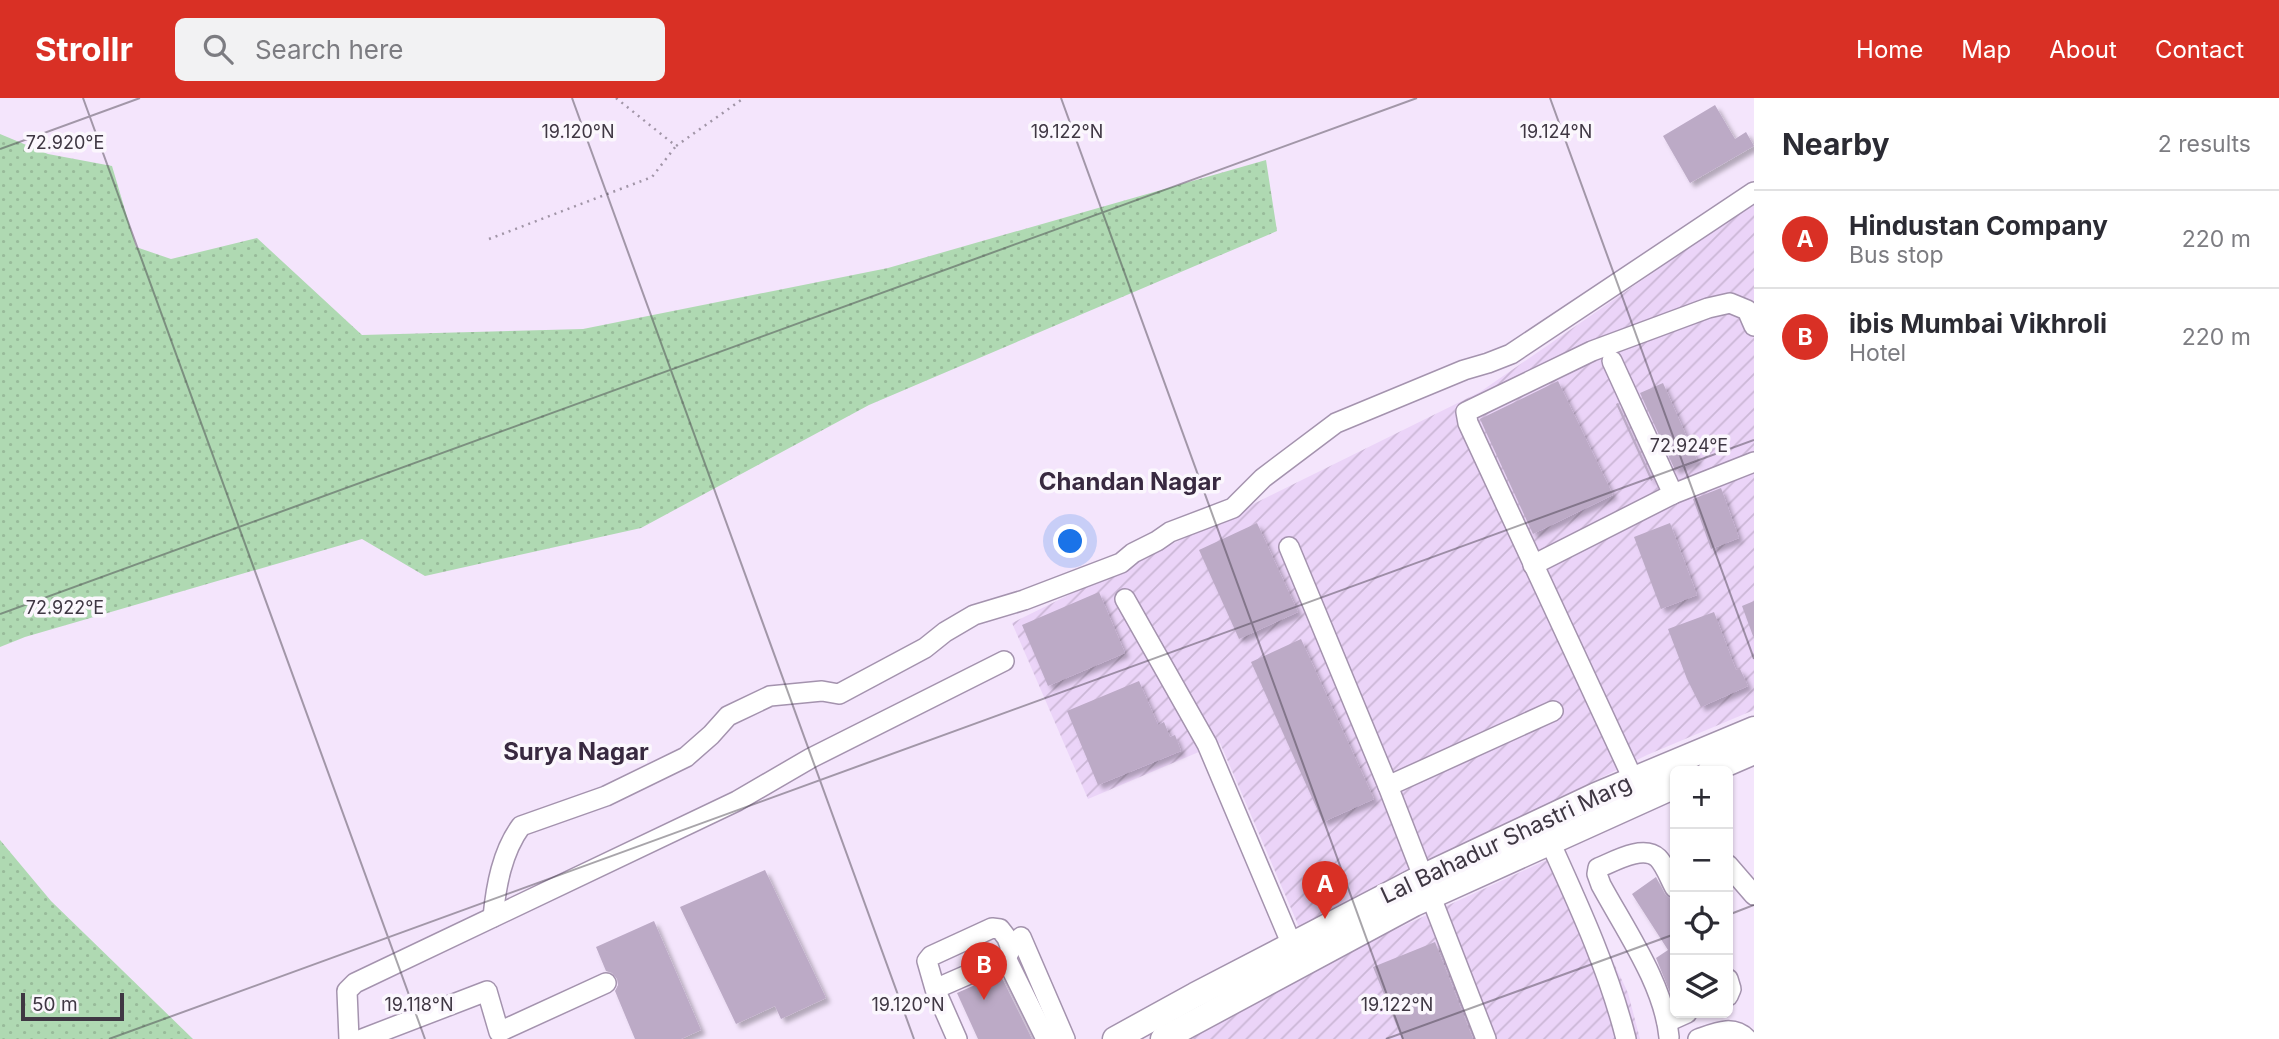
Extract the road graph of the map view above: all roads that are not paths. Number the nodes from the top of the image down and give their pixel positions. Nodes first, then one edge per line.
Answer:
1 (1754, 192) edge
2 (1754, 326) edge
3 (1612, 361) dead end
4 (1754, 462) edge
5 (1673, 494) junction
6 (1289, 547) dead end
7 (1533, 565) junction
8 (1125, 599) dead end
9 (1004, 661) dead end
10 (1553, 711) dead end
11 (1754, 729) edge
12 (1754, 752) edge
13 (1722, 766) edge
14 (1633, 779) junction
15 (1388, 786) junction
16 (1670, 788) edge
17 (1550, 842) junction
18 (1733, 871) edge
19 (1670, 879) edge
20 (1426, 888) junction
21 (1754, 895) edge
22 (493, 917) junction
23 (1021, 937) dead end
24 (1296, 956) junction
25 (1006, 958) junction
26 (607, 983) dead end
27 (935, 989) junction
28 (1682, 1018) edge
29 (1668, 1034) edge
30 (500, 1035) edge
31 (349, 1039) edge
32 (362, 1039) edge
33 (957, 1039) edge
34 (1046, 1039) edge
35 (1065, 1039) edge
36 (1115, 1039) edge
37 (1163, 1039) edge
38 (1486, 1039) edge
39 (1626, 1039) edge
40 (1698, 1039) edge
41 (1747, 1039) edge

1 - 22 street
2 - 7 street
3 - 5 street
4 - 5 street
5 - 7 street
6 - 15 street
7 - 14 street
8 - 24 street
9 - 22 street
10 - 15 street
11 - 14 main road, Lal Bahadur Shastri Marg
12 - 13 main road
14 - 20 main road, Lal Bahadur Shastri Marg
15 - 20 street
16 - 17 main road, Lal Bahadur Shastri Marg
17 - 20 main road, Lal Bahadur Shastri Marg
17 - 39 street
18 - 21 street
19 - 29 street
20 - 24 main road, Lal Bahadur Shastri Marg
20 - 38 street
22 - 31 street
23 - 35 street
24 - 36 main road, Lal Bahadur Shastri Marg
24 - 37 main road, Lal Bahadur Shastri Marg
25 - 27 street
25 - 27 street
25 - 34 street
26 - 30 street
27 - 33 street
28 - 29 street
30 - 32 street
40 - 41 street

